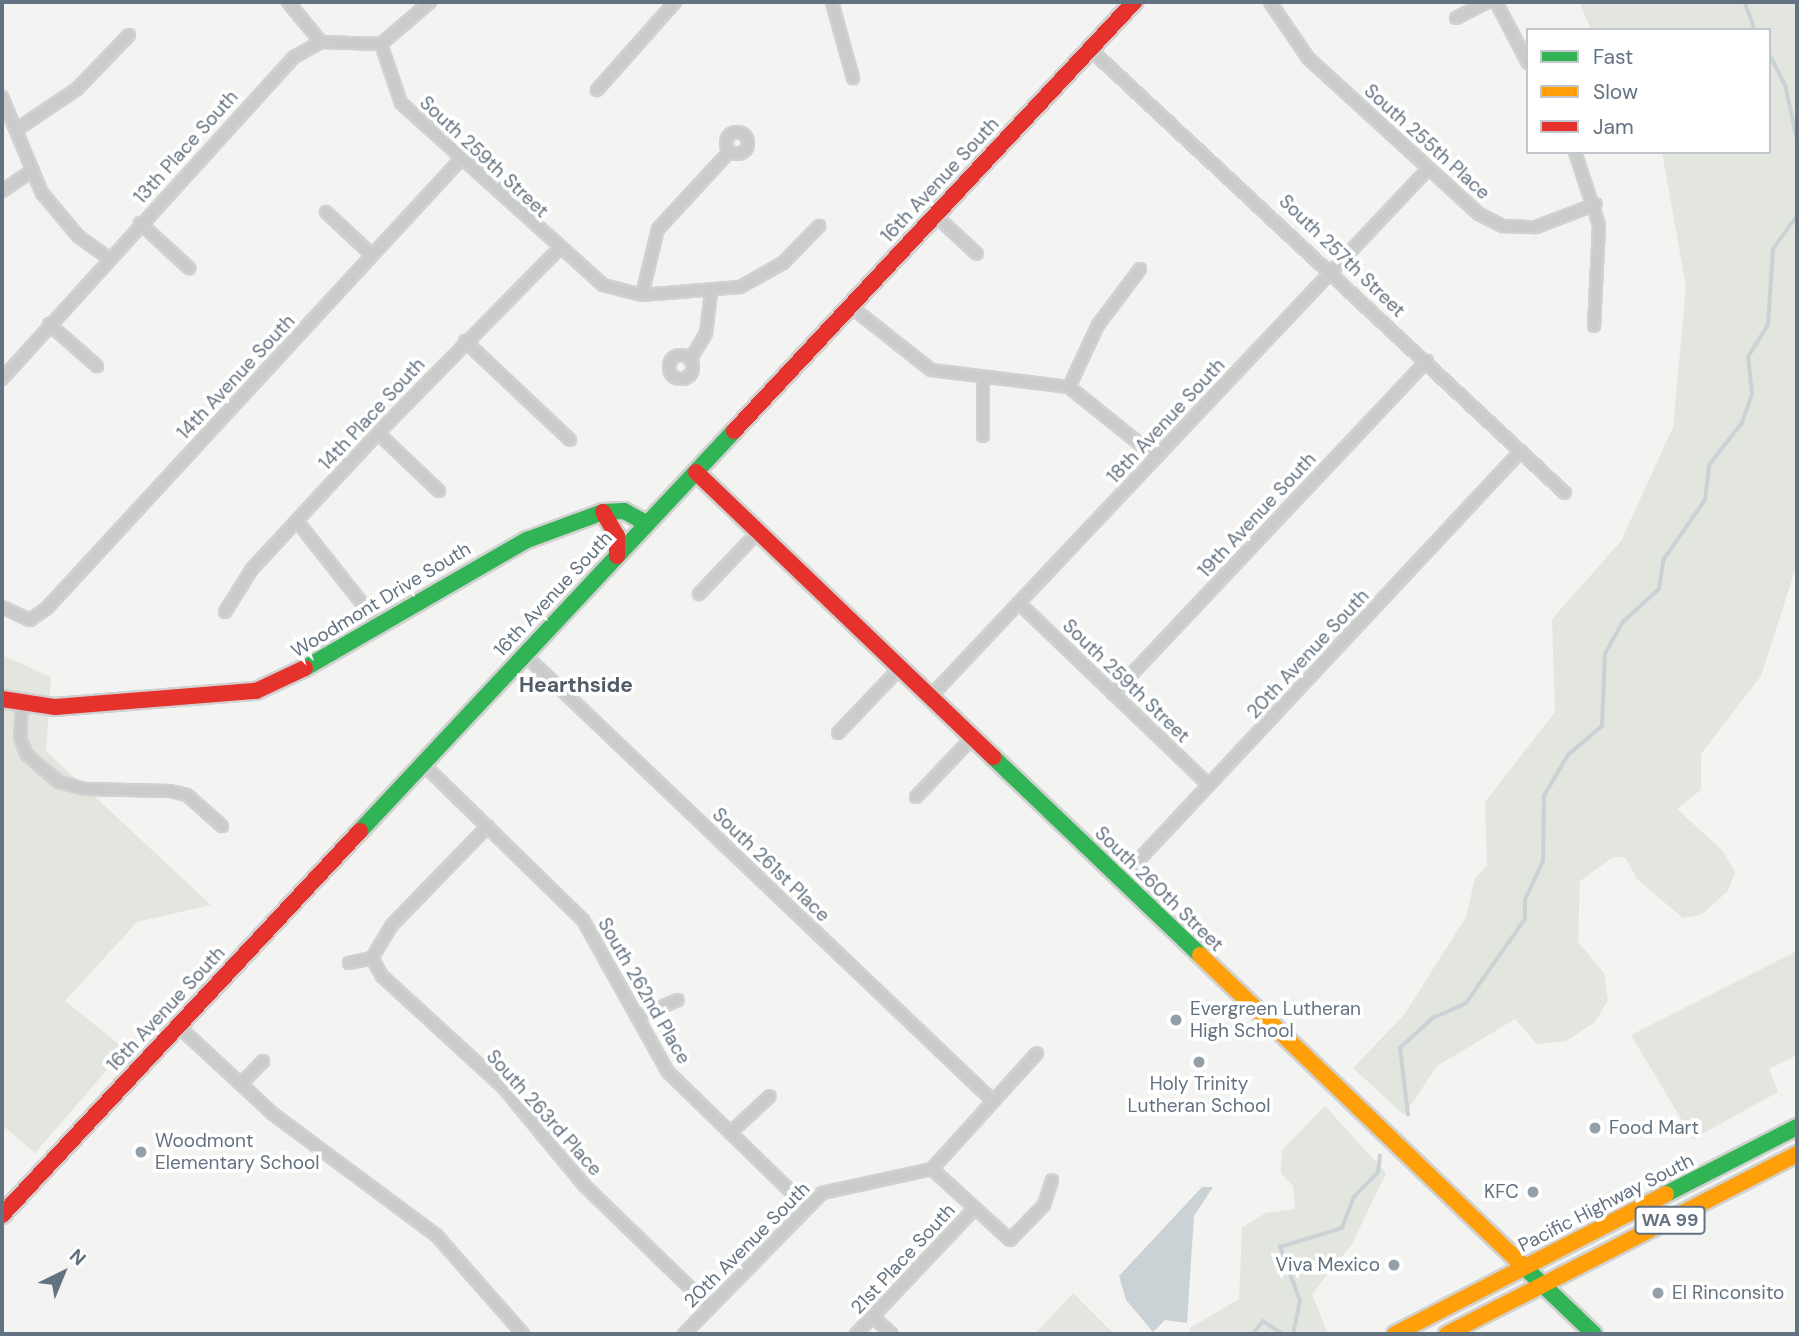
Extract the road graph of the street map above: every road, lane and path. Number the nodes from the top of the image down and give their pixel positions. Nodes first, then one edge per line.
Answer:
1 (288, 2) edge
2 (430, 2) edge
3 (675, 2) edge
4 (832, 2) edge
5 (1134, 2) edge
6 (1270, 2) edge
7 (1488, 2) edge
8 (1496, 2) edge
9 (1456, 18) dead end
10 (129, 34) dead end
11 (321, 42) junction
12 (380, 44) junction
13 (1090, 49) junction
14 (1526, 58) edge
15 (853, 78) dead end
16 (597, 90) dead end
17 (2, 97) edge
18 (19, 128) junction
19 (729, 152) dead end
20 (1576, 154) edge
21 (461, 159) junction
22 (1428, 169) junction
23 (33, 170) junction
24 (2, 191) edge
25 (1596, 204) junction
26 (326, 212) dead end
27 (935, 215) junction
28 (140, 223) junction
29 (819, 226) dead end
30 (558, 250) junction
31 (977, 254) dead end
32 (372, 255) junction
33 (108, 258) junction
34 (189, 268) dead end
35 (1140, 269) dead end
36 (1332, 271) junction
37 (711, 293) junction
38 (642, 295) junction
39 (850, 306) junction
40 (49, 324) junction
41 (1594, 326) dead end
42 (465, 341) junction
43 (690, 360) dead end
44 (1426, 361) junction
45 (97, 366) dead end
46 (983, 377) junction
47 (2, 379) edge
48 (1069, 387) junction
49 (377, 433) junction
50 (983, 436) dead end
51 (570, 440) dead end
52 (1521, 451) junction
53 (1156, 457) junction
54 (696, 472) junction
55 (439, 491) dead end
56 (1565, 493) dead end
57 (603, 512) junction
58 (297, 520) junction
59 (647, 524) junction
60 (758, 532) junction
61 (617, 556) junction
62 (699, 594) dead end
63 (1019, 603) junction
64 (2, 607) edge
65 (225, 612) dead end
66 (380, 626) junction
67 (525, 654) junction
68 (900, 668) junction
69 (1113, 694) junction
70 (930, 697) junction
71 (2, 699) edge
72 (22, 704) junction
73 (838, 733) dead end
74 (972, 738) junction
75 (423, 764) junction
76 (1209, 785) junction
77 (916, 797) dead end
78 (222, 826) dead end
79 (488, 826) junction
80 (1120, 880) junction
81 (372, 958) junction
82 (349, 963) dead end
83 (678, 1000) dead end
84 (637, 1017) junction
85 (178, 1026) junction
86 (1037, 1053) dead end
87 (263, 1061) dead end
88 (241, 1084) junction
89 (771, 1096) dead end
90 (993, 1101) junction
91 (1797, 1127) edge
92 (730, 1133) junction
93 (1797, 1154) edge
94 (932, 1169) junction
95 (1052, 1180) dead end
96 (806, 1206) junction
97 (975, 1208) junction
98 (2, 1215) edge
99 (1523, 1269) junction
100 (1542, 1285) junction
101 (709, 1307) junction
102 (873, 1317) junction
103 (523, 1334) edge
104 (684, 1334) edge
105 (856, 1334) edge
106 (892, 1334) edge
107 (1395, 1334) edge
108 (1447, 1334) edge
109 (1594, 1334) edge

1 - 11 street
2 - 12 street
3 - 16 street
4 - 15 street
5 - 13 main road, 16th Avenue South
6 - 22 street, South 255th Place
7 - 9 street
8 - 14 street
10 - 18 street
11 - 12 street
11 - 28 street, 13th Place South
12 - 21 street, South 259th Street
13 - 27 main road, 16th Avenue South
13 - 36 street, South 257th Street
17 - 18 street
18 - 23 street
19 - 38 street
20 - 25 street
21 - 30 street, South 259th Street
21 - 32 street, 14th Avenue South
22 - 25 street, South 255th Place
22 - 36 street, 18th Avenue South
23 - 24 street
23 - 33 street
25 - 41 street
26 - 32 street
27 - 31 street
27 - 39 main road, 16th Avenue South
28 - 33 street, 13th Place South
28 - 34 street
29 - 37 street, South 259th Street
30 - 38 street, South 259th Street
30 - 42 street, 14th Place South
32 - 64 street, 14th Avenue South
33 - 40 street, 13th Place South
35 - 48 street
36 - 44 street, South 257th Street
36 - 53 street, 18th Avenue South
37 - 38 street, South 259th Street
37 - 43 street
39 - 46 street
39 - 54 main road, 16th Avenue South
40 - 45 street
40 - 47 street, 13th Place South
42 - 49 street, 14th Place South
42 - 51 street
44 - 52 street, South 257th Street
44 - 69 street, 19th Avenue South
46 - 48 street
46 - 50 street
48 - 53 street
49 - 55 street
49 - 58 street, 14th Place South
52 - 56 street, South 257th Street
52 - 76 street, 20th Avenue South
53 - 63 street, 18th Avenue South
54 - 59 main road, 16th Avenue South
54 - 60 main road, South 260th Street
57 - 59 main road
57 - 61 main road
57 - 66 main road, Woodmont Drive South
58 - 65 street, 14th Place South
58 - 66 street
59 - 61 main road, 16th Avenue South
60 - 62 street
60 - 68 main road, South 260th Street
61 - 67 main road, 16th Avenue South
63 - 69 street, South 259th Street
63 - 70 street, 18th Avenue South
66 - 72 main road, Woodmont Drive South
67 - 75 main road, 16th Avenue South
67 - 90 street, South 261st Place
68 - 70 main road, South 260th Street
68 - 73 street
69 - 76 street, South 259th Street
70 - 74 main road, South 260th Street
71 - 72 main road, Woodmont Drive South
72 - 78 street
74 - 77 street
74 - 80 main road, South 260th Street
75 - 79 street, South 262nd Place
75 - 85 main road, 16th Avenue South
76 - 80 street, 20th Avenue South
79 - 81 street
79 - 84 street, South 262nd Place
80 - 99 main road, South 260th Street
81 - 82 street
81 - 101 street, South 263rd Place
83 - 84 street
84 - 92 street, South 262nd Place
85 - 88 street
85 - 98 main road, 16th Avenue South
86 - 90 street
87 - 88 street
88 - 103 street
89 - 92 street
90 - 94 street
91 - 99 main road, Pacific Highway South / WA 99
92 - 96 street, South 262nd Place
93 - 100 main road, WA 99
94 - 96 street, 20th Avenue South
94 - 97 street
95 - 97 street
96 - 101 street, 20th Avenue South
97 - 102 street, 21st Place South
99 - 100 main road, South 260th Street
99 - 107 main road, Pacific Highway South / WA 99
100 - 108 main road, WA 99
100 - 109 main road, South 260th Street
101 - 104 street, 20th Avenue South
102 - 105 street, 21st Place South
102 - 106 street

